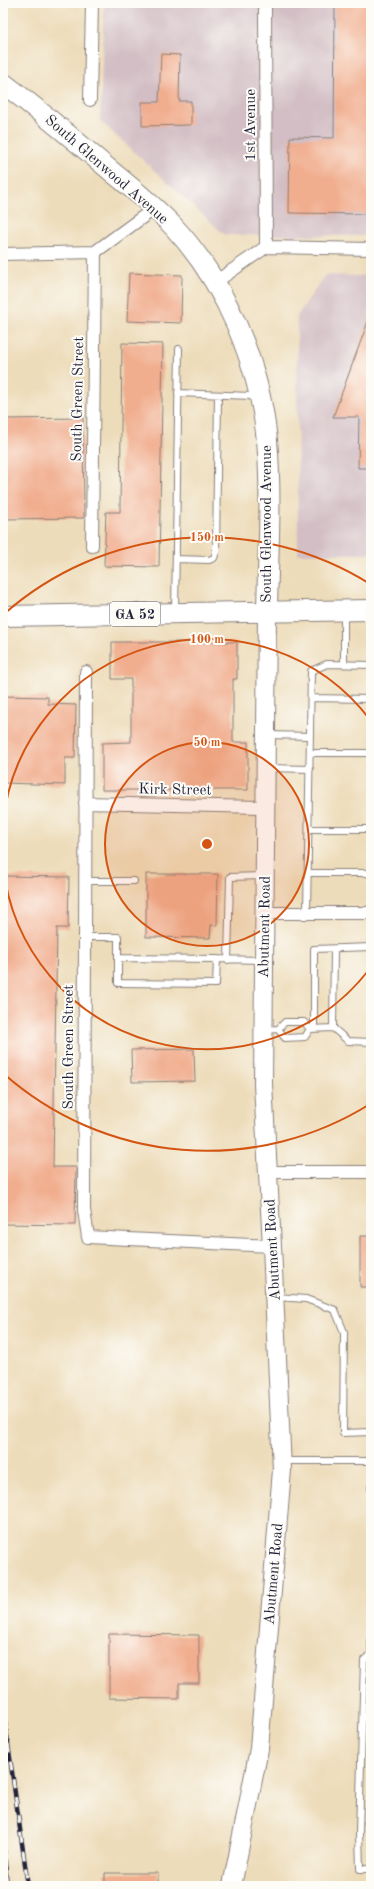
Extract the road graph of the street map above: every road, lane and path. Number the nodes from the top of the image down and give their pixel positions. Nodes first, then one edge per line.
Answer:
1 (92, 3) edge
2 (265, 3) edge
3 (3, 83) edge
4 (90, 100) dead end
5 (155, 208) junction
6 (266, 247) junction
7 (371, 249) edge
8 (95, 252) junction
9 (3, 254) edge
10 (214, 283) junction
11 (179, 349) dead end
12 (178, 393) junction
13 (259, 394) junction
14 (218, 395) junction
15 (92, 546) dead end
16 (176, 559) junction
17 (371, 610) edge
18 (267, 611) junction
19 (344, 611) junction
20 (175, 613) junction
21 (3, 616) edge
22 (344, 664) junction
23 (371, 665) edge
24 (86, 672) dead end
25 (311, 698) junction
26 (370, 699) dead end
27 (266, 735) junction
28 (310, 736) junction
29 (310, 752) junction
30 (371, 753) edge
31 (266, 768) junction
32 (310, 769) junction
33 (85, 803) junction
34 (265, 807) junction
35 (309, 829) junction
36 (371, 829) edge
37 (308, 873) junction
38 (371, 873) edge
39 (264, 876) junction
40 (84, 881) junction
41 (134, 881) dead end
42 (264, 913) junction
43 (307, 913) junction
44 (371, 913) edge
45 (84, 937) junction
46 (371, 947) edge
47 (334, 948) junction
48 (118, 958) junction
49 (217, 959) junction
50 (228, 960) junction
51 (264, 960) junction
52 (333, 1028) junction
53 (270, 1029) junction
54 (312, 1029) junction
55 (371, 1042) edge
56 (267, 1172) junction
57 (371, 1172) edge
58 (272, 1246) junction
59 (274, 1296) junction
60 (371, 1432) edge
61 (281, 1461) junction
62 (371, 1461) edge
63 (371, 1487) edge
64 (371, 1655) edge
65 (371, 1869) edge
66 (232, 1886) edge

1 - 4 street
2 - 6 street, 1st Avenue
3 - 5 main road, South Glenwood Avenue
5 - 8 street
5 - 10 main road, South Glenwood Avenue
6 - 7 street
6 - 10 street
8 - 9 street
8 - 15 street, South Green Street
10 - 13 main road, South Glenwood Avenue
11 - 12 lane
12 - 14 lane
12 - 16 lane
13 - 14 lane
13 - 18 main road, South Glenwood Avenue
14 - 16 lane
16 - 20 lane
17 - 19 main road, GA 52
18 - 19 main road, GA 52
18 - 20 main road, GA 52
18 - 27 main road, Abutment Road
19 - 22 lane
20 - 21 main road, GA 52
22 - 23 lane
22 - 25 lane
24 - 33 street, South Green Street
25 - 26 lane
25 - 28 lane
27 - 28 lane
27 - 31 main road, Abutment Road
28 - 29 lane
29 - 30 lane
29 - 32 lane
31 - 32 lane
31 - 34 main road, Abutment Road
32 - 35 lane
33 - 34 street, Kirk Street
33 - 40 street, South Green Street
34 - 39 main road, Abutment Road
35 - 36 lane
35 - 37 lane
37 - 38 lane
37 - 43 lane
39 - 42 main road, Abutment Road
39 - 50 lane
40 - 41 lane
40 - 45 street, South Green Street
42 - 43 street
42 - 51 main road, Abutment Road
43 - 44 street
45 - 48 lane
45 - 58 street, South Green Street
46 - 47 lane
47 - 52 lane
47 - 54 lane
48 - 49 lane
48 - 49 lane
49 - 50 lane
50 - 51 lane
51 - 53 main road, Abutment Road
52 - 54 lane
52 - 55 lane
53 - 54 lane
53 - 54 lane
53 - 56 main road, Abutment Road
56 - 57 street
56 - 58 main road, Abutment Road
58 - 59 main road, Abutment Road
59 - 60 lane
59 - 61 main road, Abutment Road
61 - 62 lane
61 - 66 main road, Abutment Road
63 - 64 lane
64 - 65 lane

